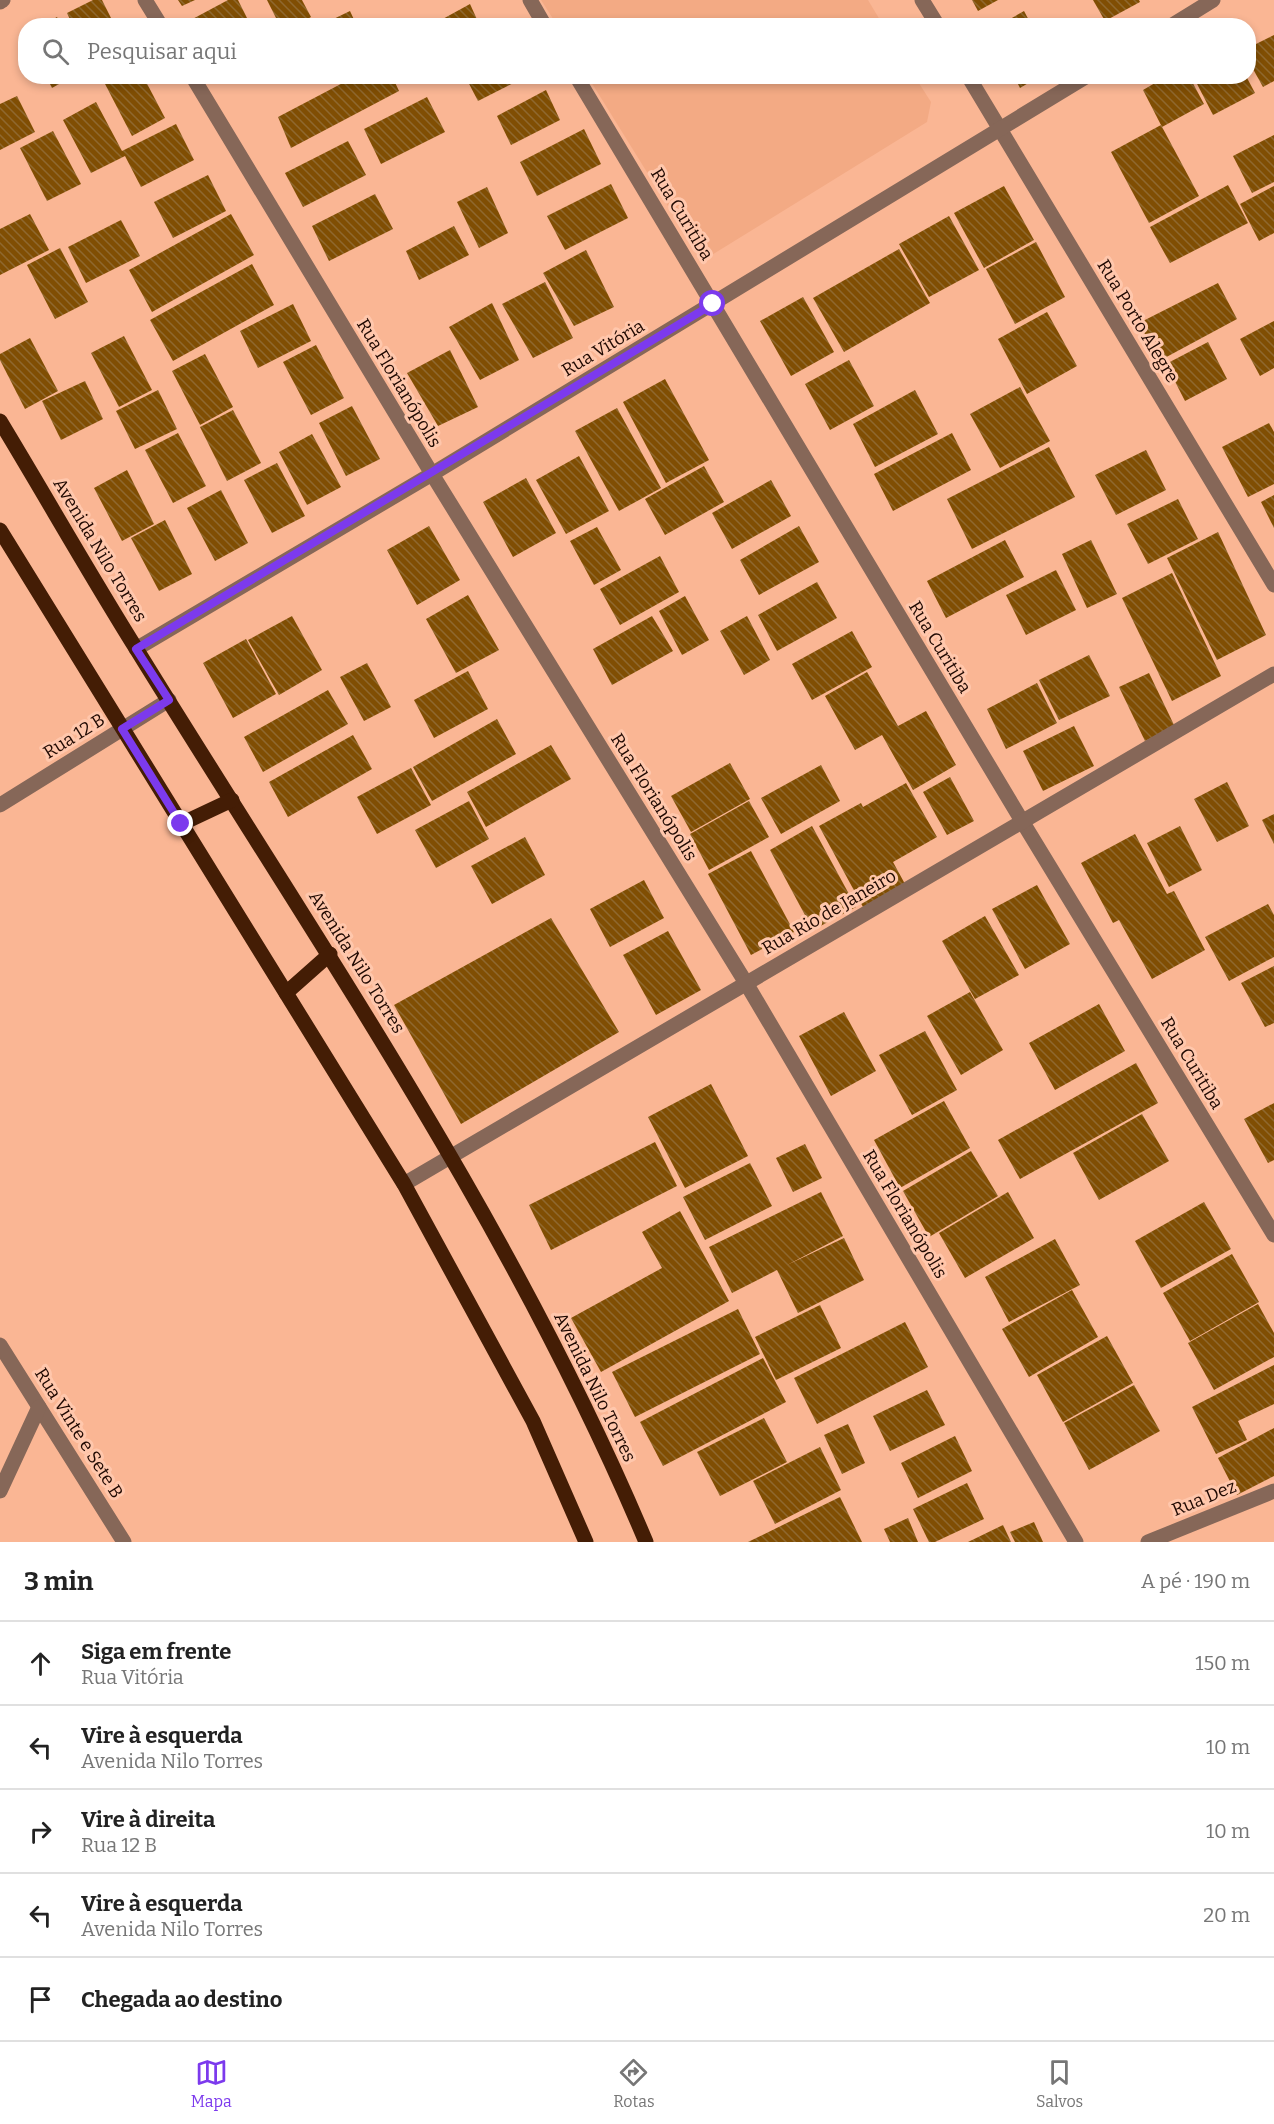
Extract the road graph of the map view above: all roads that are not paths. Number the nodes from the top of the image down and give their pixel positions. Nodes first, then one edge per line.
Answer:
1 (146, 0) edge
2 (530, 0) edge
3 (922, 0) edge
4 (1213, 0) edge
5 (156, 18) edge
6 (540, 18) edge
7 (933, 18) edge
8 (1184, 18) edge
9 (197, 84) edge
10 (581, 84) edge
11 (973, 84) edge
12 (1074, 84) edge
13 (1000, 129) junction
14 (713, 304) junction
15 (0, 421) edge
16 (432, 474) junction
17 (0, 530) edge
18 (1274, 585) edge
19 (136, 649) junction
20 (1274, 674) edge
21 (169, 700) junction
22 (122, 729) junction
23 (232, 800) junction
24 (0, 805) edge
25 (1022, 821) junction
26 (181, 824) junction
27 (330, 954) junction
28 (746, 983) junction
29 (286, 993) junction
30 (452, 1155) junction
31 (404, 1184) junction
32 (1274, 1235) edge
33 (0, 1345) edge
34 (39, 1407) junction
35 (0, 1491) edge
36 (1274, 1491) edge
37 (124, 1542) edge
38 (586, 1542) edge
39 (646, 1542) edge
40 (1076, 1542) edge
41 (1148, 1542) edge

1 - 5 street
2 - 6 street
3 - 7 street
4 - 8 street
9 - 16 street, Rua Florianópolis
10 - 14 street, Rua Curitiba
11 - 13 street, Rua Porto Alegre
12 - 13 street, Rua Vitória
13 - 14 street, Rua Vitória
13 - 18 street, Rua Porto Alegre
14 - 16 street, Rua Vitória
14 - 25 street, Rua Curitiba
15 - 19 main road, Avenida Nilo Torres
16 - 19 street, Rua Vitória
16 - 28 street, Rua Florianópolis
17 - 22 main road
19 - 21 main road, Avenida Nilo Torres
20 - 25 street, Rua Rio de Janeiro
21 - 22 street, Rua 12 B
21 - 23 main road, Avenida Nilo Torres
22 - 24 street, Rua 12 B
22 - 26 main road
23 - 26 main road
23 - 27 main road, Avenida Nilo Torres
25 - 28 street, Rua Rio de Janeiro
25 - 32 street, Rua Curitiba
26 - 29 main road
27 - 29 main road
27 - 30 main road, Avenida Nilo Torres
28 - 30 street, Rua Rio de Janeiro
28 - 40 street, Rua Florianópolis
29 - 31 main road
30 - 31 street, Rua Rio de Janeiro
30 - 39 main road, Avenida Nilo Torres
31 - 38 main road
33 - 34 street, Rua Vinte e Sete B
34 - 35 street
34 - 37 street, Rua Vinte e Sete B
36 - 41 street, Rua Dez

